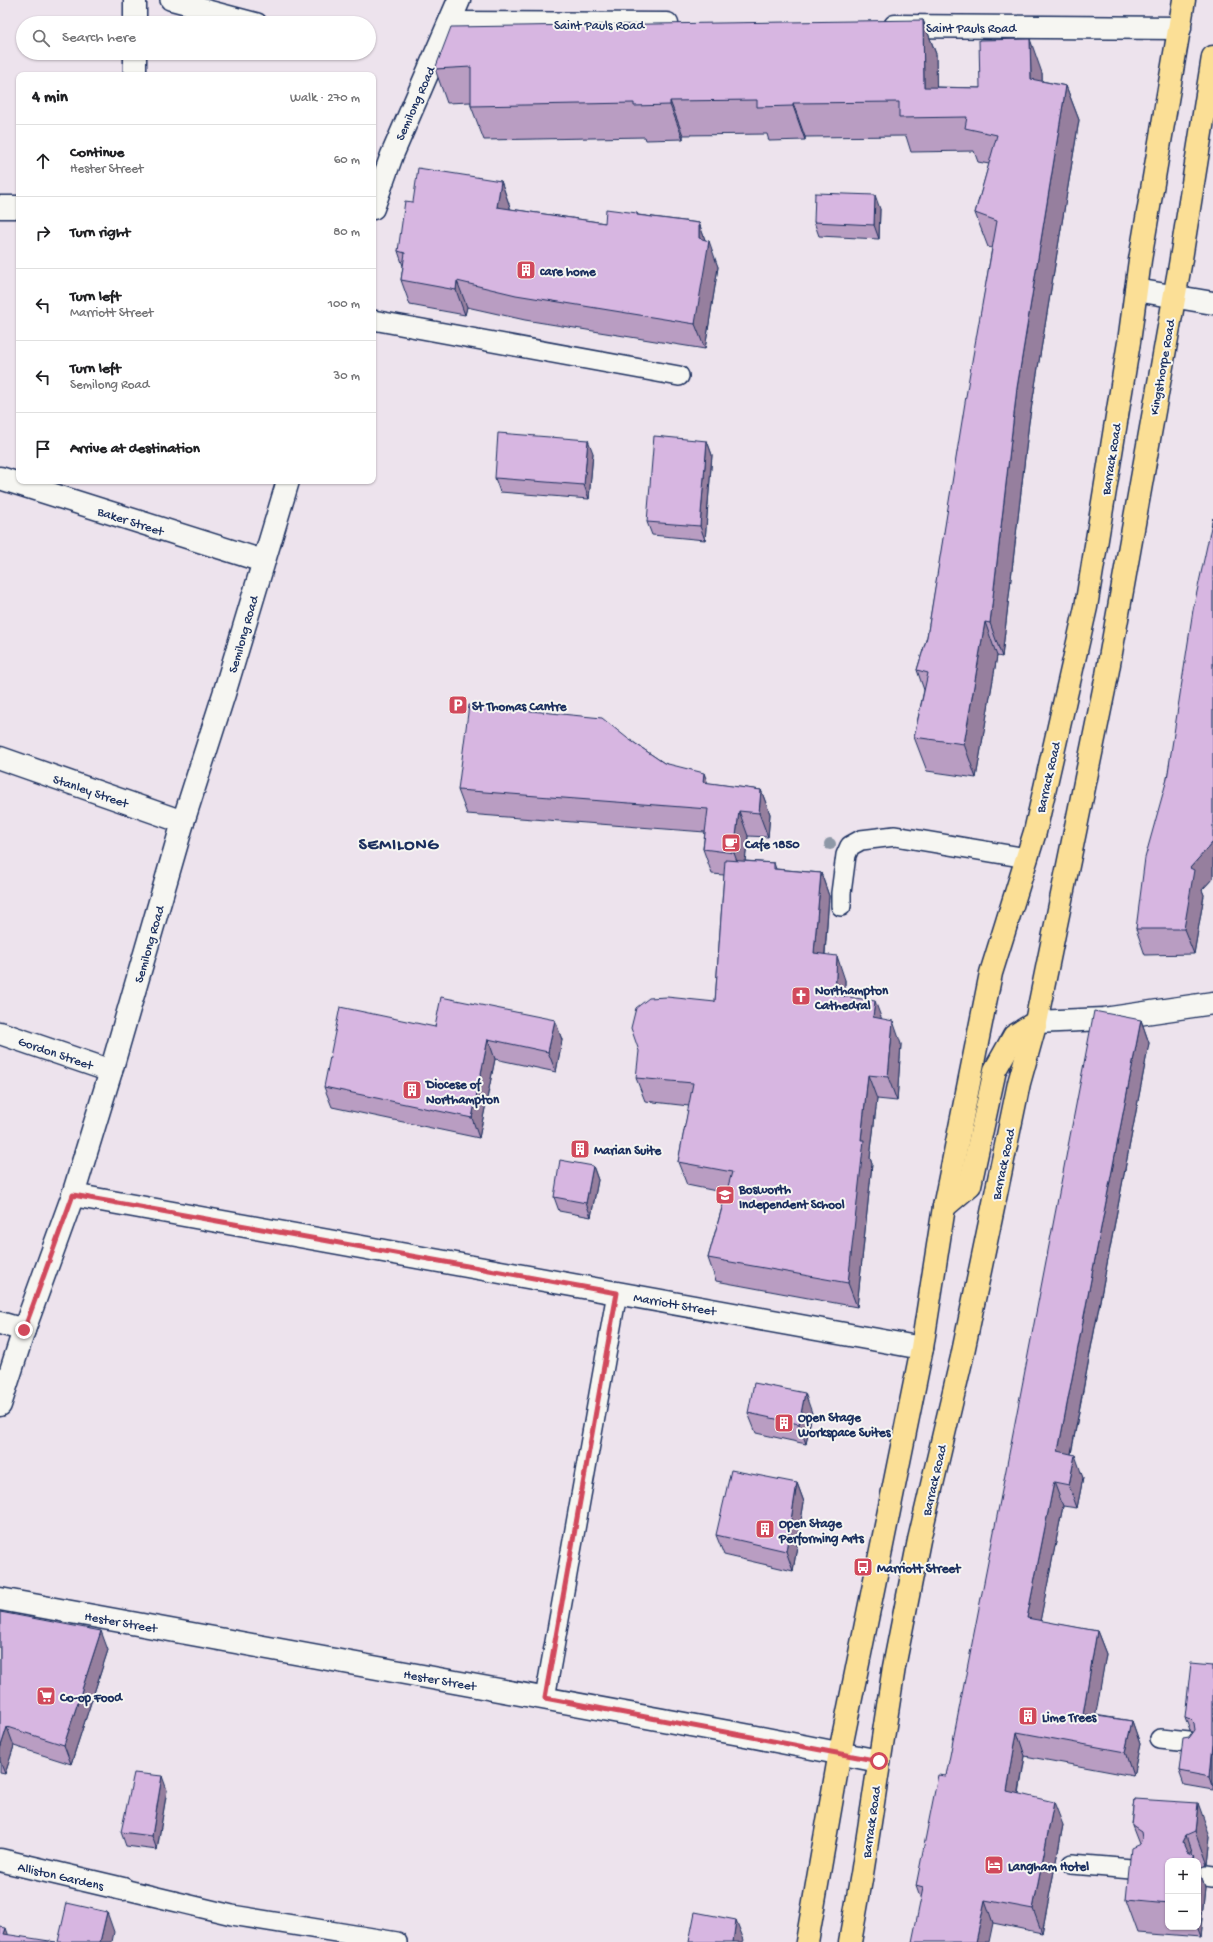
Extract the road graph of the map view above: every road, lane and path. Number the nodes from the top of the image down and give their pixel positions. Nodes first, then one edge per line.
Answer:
1 (135, 0) edge
2 (170, 0) edge
3 (459, 0) edge
4 (1184, 0) edge
5 (135, 16) edge
6 (231, 16) edge
7 (450, 23) junction
8 (688, 25) edge
9 (879, 26) edge
10 (1180, 28) junction
11 (1213, 57) edge
12 (135, 60) edge
13 (135, 72) edge
14 (376, 200) edge
15 (0, 207) edge
16 (16, 207) edge
17 (1136, 290) junction
18 (1174, 297) junction
19 (1213, 302) edge
20 (376, 321) edge
21 (678, 376) dead end
22 (0, 478) edge
23 (16, 483) edge
24 (19, 484) edge
25 (287, 484) edge
26 (263, 561) junction
27 (1107, 675) joint
28 (0, 758) edge
29 (183, 822) junction
30 (1027, 858) junction
31 (841, 906) dead end
32 (1213, 1003) edge
33 (1036, 1022) junction
34 (0, 1033) edge
35 (111, 1071) junction
36 (73, 1195) junction
37 (944, 1207) junction
38 (617, 1293) junction
39 (0, 1322) edge
40 (24, 1330) junction
41 (922, 1348) junction
42 (0, 1405) edge
43 (0, 1599) edge
44 (545, 1698) junction
45 (1160, 1739) dead end
46 (1189, 1742) edge
47 (840, 1752) junction
48 (879, 1761) junction
49 (0, 1860) edge
50 (1072, 1864) dead end
51 (1144, 1870) edge
52 (123, 1889) joint
53 (397, 1942) edge
54 (807, 1942) edge
55 (850, 1942) edge

1 - 5 street
2 - 6 lane
3 - 7 street, Semilong Road
4 - 10 highway
7 - 8 street, Saint Pauls Road
7 - 14 street, Semilong Road
9 - 10 street, Saint Pauls Road
10 - 17 highway
11 - 18 highway, Kingsthorpe Road
12 - 13 street
15 - 16 street
17 - 18 street
17 - 30 highway, Barrack Road
18 - 19 street
18 - 27 highway, Kingsthorpe Road
20 - 21 lane
22 - 23 street, Baker Street
24 - 26 street, Baker Street
25 - 26 street, Semilong Road
26 - 29 street, Semilong Road
27 - 33 highway, Barrack Road
28 - 29 street, Stanley Street
29 - 35 street, Semilong Road
30 - 31 lane
30 - 37 highway, Barrack Road
32 - 33 street
33 - 37 highway, Barrack Road
33 - 48 highway, Barrack Road
34 - 35 street, Gordon Street
35 - 36 street, Semilong Road
36 - 38 street, Marriott Street
36 - 40 street, Semilong Road
37 - 41 highway, Barrack Road
38 - 41 street, Marriott Street
38 - 44 lane
39 - 40 street
40 - 42 street, Semilong Road
41 - 47 highway, Barrack Road
43 - 44 street, Hester Street
44 - 47 street, Hester Street
45 - 46 lane
47 - 48 street, Hester Street
47 - 54 highway, Barrack Road
48 - 55 highway, Barrack Road
49 - 52 street, Alliston Gardens
50 - 51 lane
52 - 53 lane

